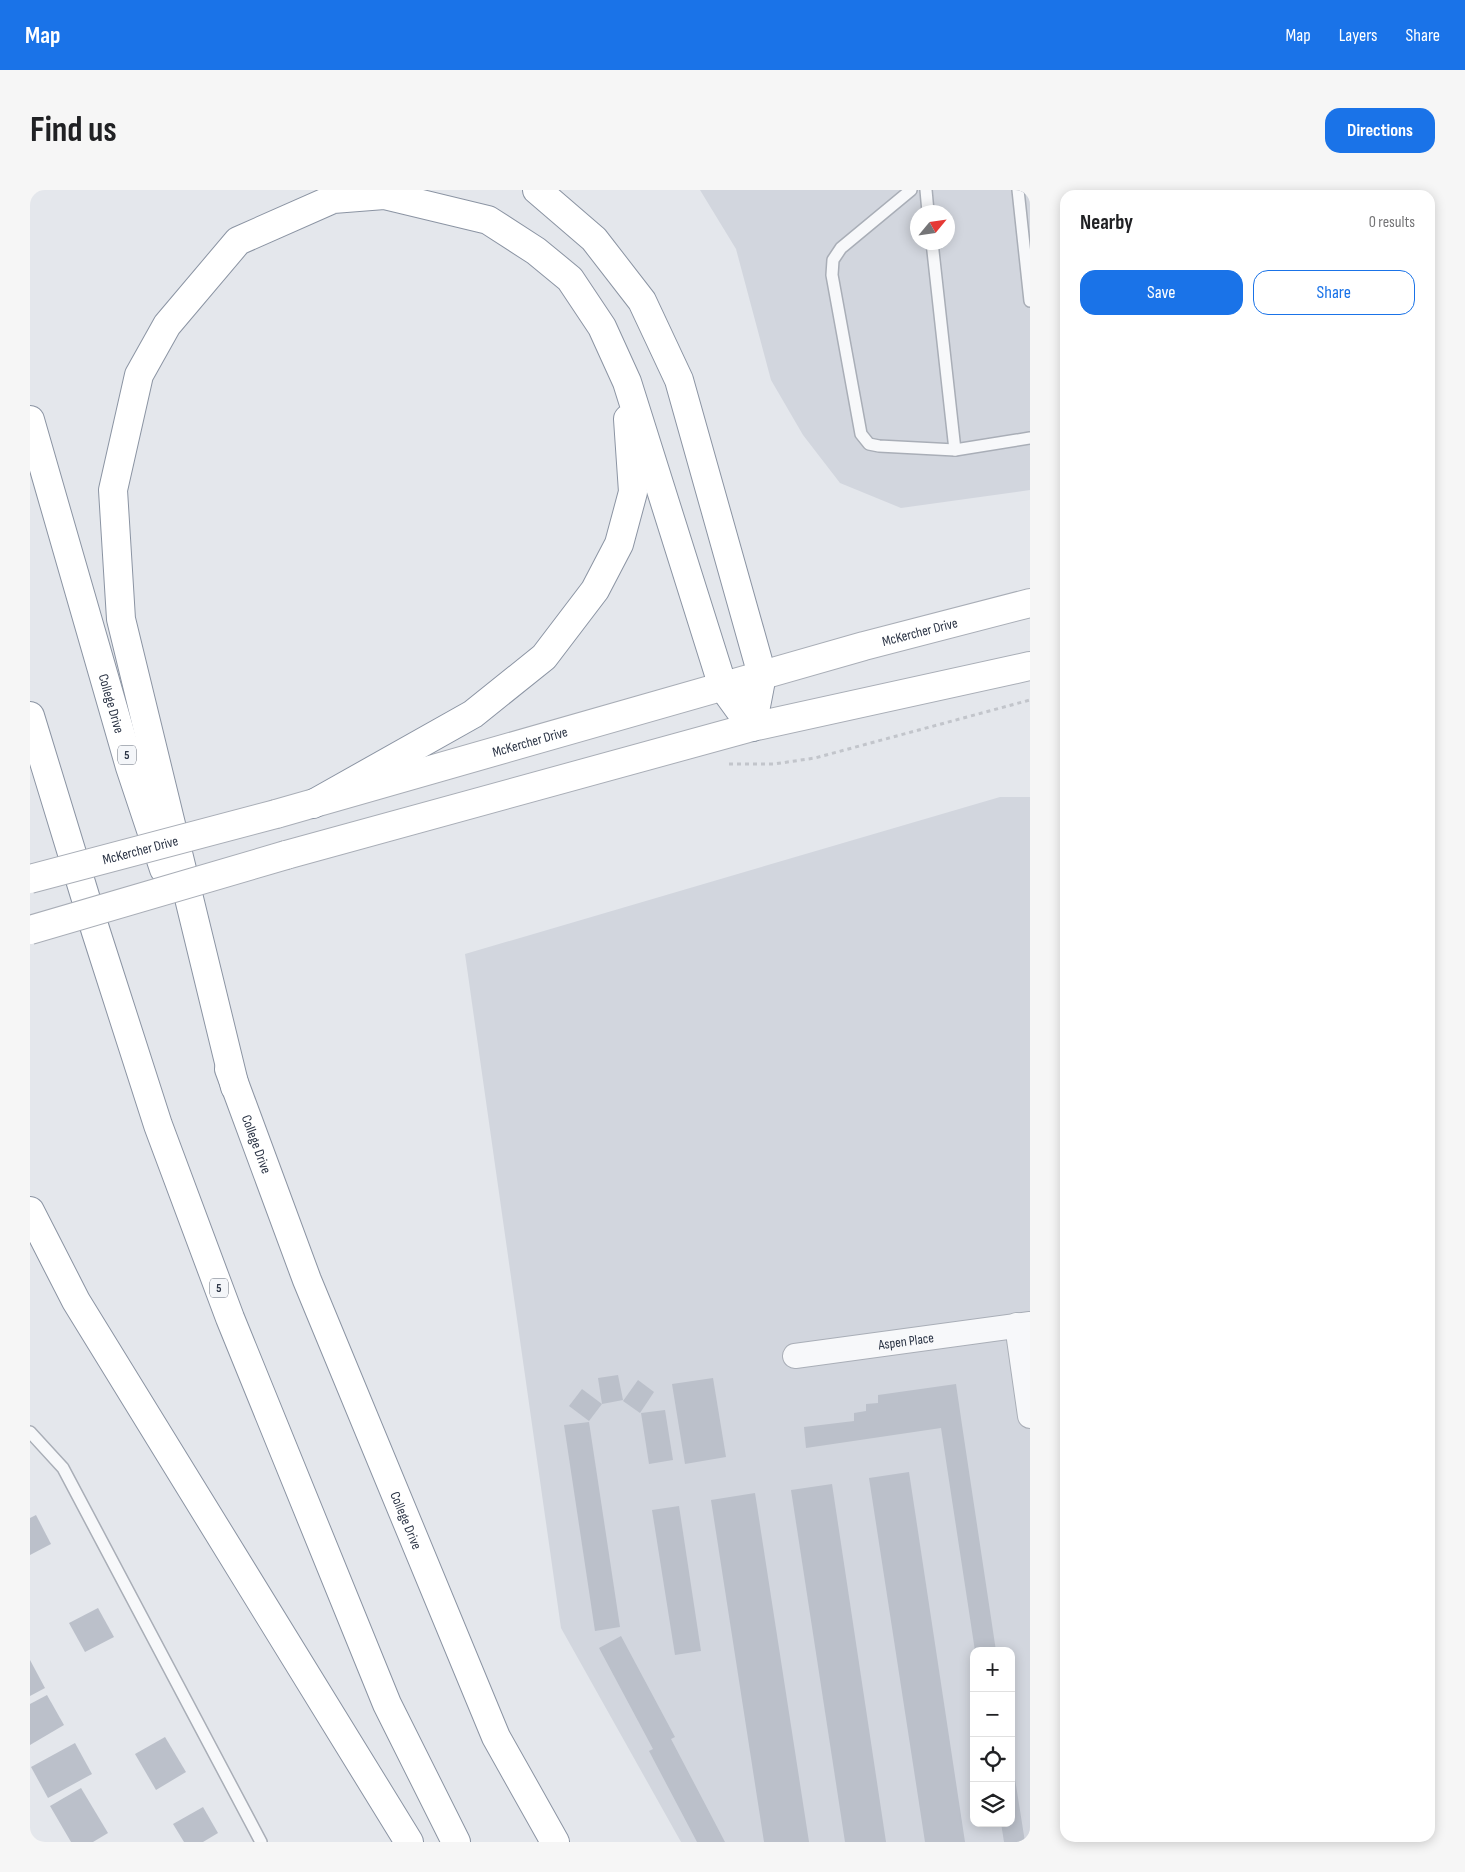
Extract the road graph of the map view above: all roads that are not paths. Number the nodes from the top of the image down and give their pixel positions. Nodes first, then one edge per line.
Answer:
1 (537, 190) edge
2 (911, 190) edge
3 (926, 190) edge
4 (1018, 190) edge
5 (927, 205) edge
6 (1026, 232) edge
7 (933, 250) edge
8 (1030, 301) edge
9 (627, 382) junction
10 (30, 420) edge
11 (1030, 438) edge
12 (955, 450) junction
13 (1030, 603) edge
14 (1030, 666) edge
15 (762, 675) junction
16 (723, 687) junction
17 (30, 716) edge
18 (752, 727) junction
19 (313, 804) junction
20 (30, 879) edge
21 (30, 930) edge
22 (235, 1087) junction
23 (30, 1211) edge
24 (30, 1242) edge
25 (76, 1300) junction
26 (1024, 1324) edge
27 (795, 1356) dead end
28 (1030, 1416) edge
29 (30, 1432) edge
30 (261, 1842) edge
31 (409, 1842) edge
32 (456, 1842) edge
33 (555, 1842) edge

1 - 15 main road
2 - 12 lane
3 - 5 lane
4 - 6 lane
6 - 8 lane
7 - 12 lane
9 - 16 main road
9 - 19 main road
9 - 22 main road
10 - 22 main road, College Drive / 5
11 - 12 lane
13 - 15 main road, McKercher Drive
14 - 18 main road
15 - 16 main road, McKercher Drive
15 - 18 main road
16 - 18 main road
16 - 19 main road, McKercher Drive
17 - 32 main road, 5
18 - 21 main road, bridge
19 - 20 main road, McKercher Drive, bridge
22 - 33 main road, College Drive / 5
23 - 25 main road
24 - 25 main road
25 - 31 main road
26 - 27 street, Aspen Place
26 - 28 street, Aspen Place
29 - 30 lane

